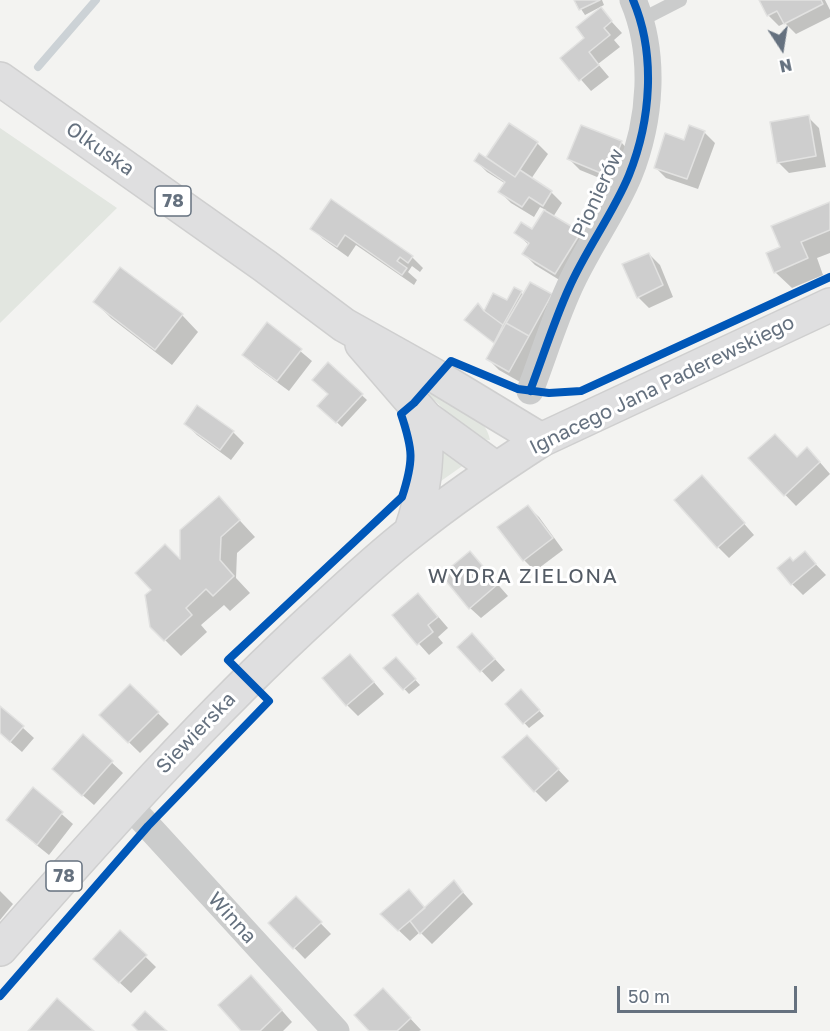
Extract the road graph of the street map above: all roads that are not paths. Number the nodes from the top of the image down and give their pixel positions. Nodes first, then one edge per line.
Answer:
1 (680, 0) edge
2 (637, 10) edge
3 (0, 79) edge
4 (830, 305) edge
5 (344, 325) junction
6 (530, 391) dead end
7 (426, 418) junction
8 (541, 440) junction
9 (496, 469) junction
10 (411, 531) junction
11 (128, 804) junction
12 (0, 949) edge
13 (336, 1031) edge

1 - 2 lane, Pionierów
2 - 6 street, Pionierów
3 - 5 main road, Olkuska / 78
4 - 8 main road, Ignacego Jana Paderewskiego
5 - 7 main road, Olkuska / 78
5 - 8 main road, Olkuska
7 - 9 main road, Olkuska
7 - 10 main road, 78
8 - 9 main road, Ignacego Jana Paderewskiego / 78
9 - 10 main road, Siewierska / 78
10 - 11 main road, Siewierska / 78
11 - 12 main road, Siewierska / 78
11 - 13 street, Winna

